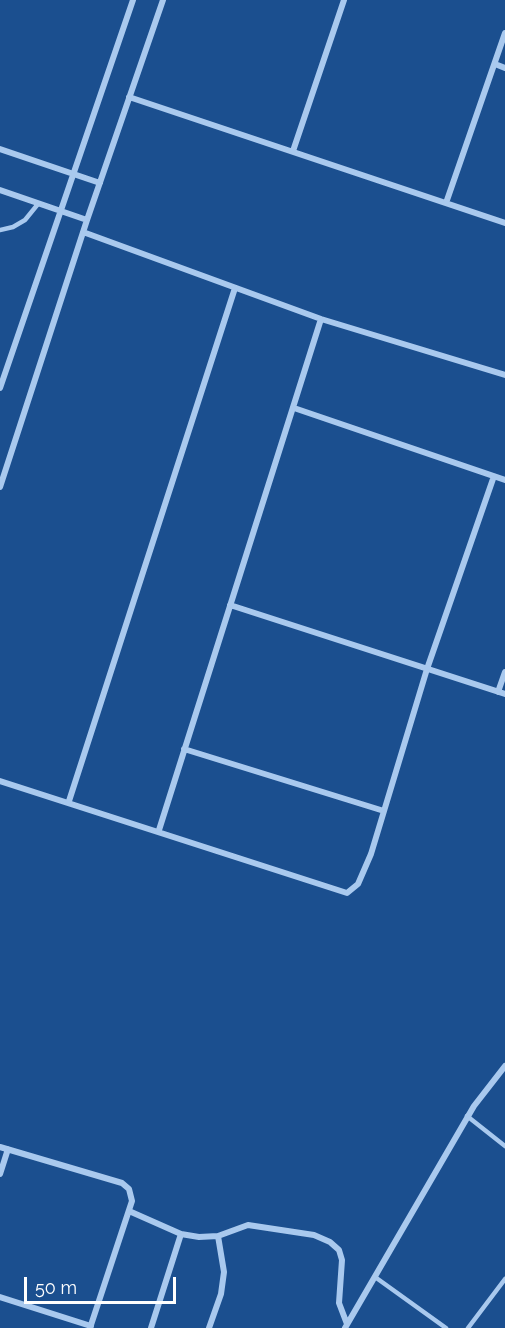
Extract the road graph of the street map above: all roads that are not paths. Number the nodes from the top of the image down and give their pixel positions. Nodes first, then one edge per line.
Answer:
1 (133, 0) edge
2 (163, 0) edge
3 (344, 0) edge
4 (505, 33) edge
5 (495, 64) junction
6 (505, 68) edge
7 (129, 98) junction
8 (0, 149) edge
9 (293, 151) junction
10 (75, 174) junction
11 (100, 183) junction
12 (0, 190) edge
13 (446, 203) junction
14 (38, 204) junction
15 (62, 212) junction
16 (87, 220) junction
17 (505, 223) edge
18 (0, 230) edge
19 (83, 232) junction
20 (236, 288) junction
21 (321, 319) junction
22 (505, 375) edge
23 (0, 387) edge
24 (294, 408) junction
25 (494, 476) junction
26 (505, 480) edge
27 (0, 487) edge
28 (230, 605) junction
29 (427, 669) junction
30 (505, 672) edge
31 (498, 692) junction
32 (505, 694) edge
33 (184, 749) junction
34 (0, 781) edge
35 (69, 801) junction
36 (384, 811) junction
37 (159, 830) junction
38 (505, 1066) edge
39 (468, 1116) junction
40 (0, 1146) edge
41 (505, 1146) edge
42 (8, 1149) junction
43 (0, 1174) edge
44 (129, 1211) junction
45 (182, 1234) junction
46 (218, 1236) junction
47 (375, 1277) junction
48 (505, 1279) edge
49 (0, 1297) edge
50 (346, 1326) edge
51 (91, 1327) edge
52 (151, 1328) edge
53 (209, 1328) edge
54 (446, 1328) edge
55 (468, 1328) edge

1 - 10 street
2 - 7 street
3 - 9 street
4 - 5 street
5 - 6 street
5 - 13 street
7 - 9 street
7 - 11 street
8 - 10 street
9 - 13 street
10 - 11 street
10 - 15 street
11 - 16 street
12 - 14 street
13 - 17 street
14 - 15 street
14 - 18 lane
15 - 16 street
15 - 23 street
16 - 19 street
19 - 20 street
19 - 27 street
20 - 21 street
20 - 35 street
21 - 22 street
21 - 24 street
24 - 25 street
24 - 28 street
25 - 26 street
25 - 29 street
28 - 29 street
28 - 33 street
29 - 31 street
29 - 36 street
30 - 31 street
31 - 32 street
33 - 36 street
33 - 37 street
34 - 35 street
35 - 37 street
36 - 37 street
38 - 39 street
39 - 41 lane
39 - 47 street
40 - 42 street
42 - 43 street
42 - 44 street
44 - 45 street
44 - 51 street
45 - 46 street
45 - 52 street
46 - 50 street
46 - 53 street
47 - 50 street
47 - 54 lane
48 - 55 lane
49 - 51 street

